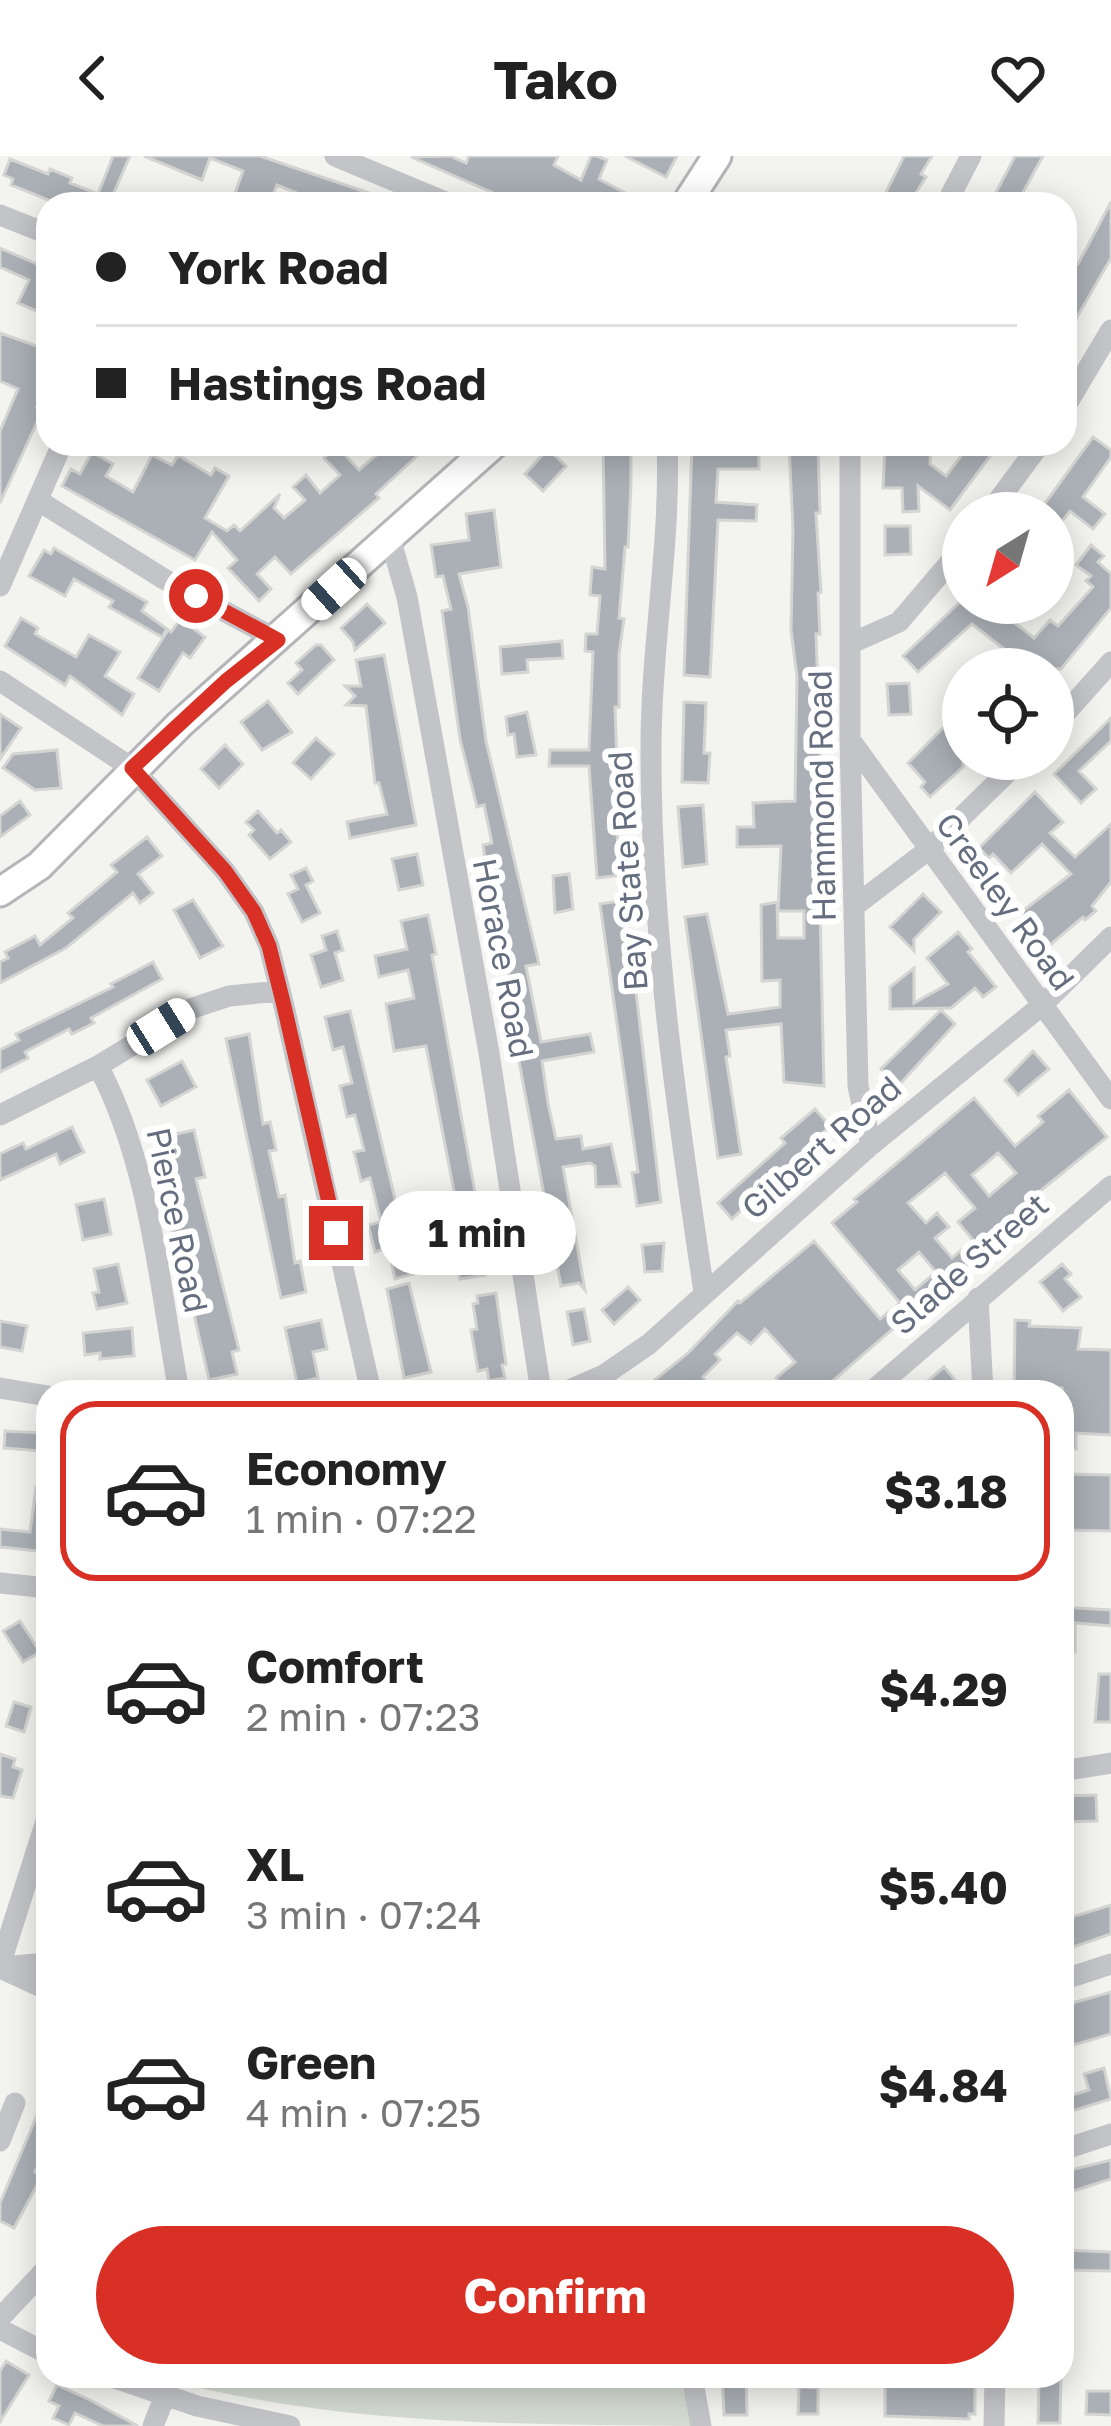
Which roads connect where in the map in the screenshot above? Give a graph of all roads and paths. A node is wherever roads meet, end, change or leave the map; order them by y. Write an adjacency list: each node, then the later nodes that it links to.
1 (335, 156): 4 (street)
2 (717, 156): 5 (main road)
3 (971, 156): 6 (street)
4 (421, 192)
5 (694, 192)
6 (952, 192)
7 (0, 215): 8 (street)
8 (36, 229)
9 (1111, 330): 10 (street)
10 (1077, 387)
11 (57, 456): 17 (street)
12 (481, 456): 18 (main road)
13 (666, 456): 40 (street, Bay State Road)
14 (850, 456): 22 (street, Hammond Road)
15 (1031, 456): 16 (street)
16 (1005, 492)
17 (39, 501): 20 (street); 21 (street)
18 (389, 538): 21 (main road); 44 (street, Horace Road)
19 (942, 572): 22 (street)
20 (0, 586)
21 (278, 640): 27 (main road)
22 (852, 643): 26 (street, Hammond Road)
23 (1111, 662): 25 (street)
24 (0, 680): 27 (street)
25 (1074, 703)
26 (850, 740): 29 (street, Creeley Road); 31 (street, Hammond Road)
27 (132, 768): 30 (main road); 33 (street)
28 (1000, 780): 29 (street)
29 (928, 850): 31 (street); 34 (street, Creeley Road)
30 (0, 892)
31 (856, 905): 38 (street, Hammond Road)
32 (1111, 938): 34 (street, Gilbert Road)
33 (280, 992): 35 (street); 43 (street)
34 (1042, 1006): 36 (street, Creeley Road); 38 (street, Gilbert Road)
35 (98, 1066): 37 (street); 42 (street, Pierce Road)
36 (1111, 1100)
37 (0, 1115)
38 (871, 1145): 40 (street, Gilbert Road)
39 (1111, 1186): 41 (street, Slade Street)
40 (704, 1292): 45 (street, Gilbert Road)
41 (978, 1298): 46 (street, Slade Street); 47 (street)
42 (177, 1380)
43 (368, 1380)
44 (539, 1380)
45 (594, 1380)
46 (885, 1380)
47 (982, 1380)
48 (0, 1388): 49 (street)
49 (36, 1394)
50 (0, 1583): 51 (street)
51 (36, 1587)
52 (1111, 1763): 53 (street)
53 (1074, 1769)
54 (36, 1853): 57 (street)
55 (36, 1964): 57 (street)
56 (1111, 1964): 58 (street)
57 (0, 1967): 59 (street)
58 (1074, 1976)
59 (36, 1984)
60 (15, 2103): 62 (street)
61 (1111, 2134): 63 (street)
62 (0, 2141)
63 (1074, 2146)
64 (36, 2280): 65 (street)
65 (0, 2318)
66 (0, 2329): 67 (street)
67 (36, 2348)
68 (143, 2388): 71 (street)
69 (694, 2388): 75 (street)
70 (995, 2388): 76 (street)
71 (165, 2396): 72 (street); 73 (street)
72 (257, 2423): 74 (street)
73 (153, 2426)
74 (290, 2426)
75 (701, 2426)
76 (994, 2426)

